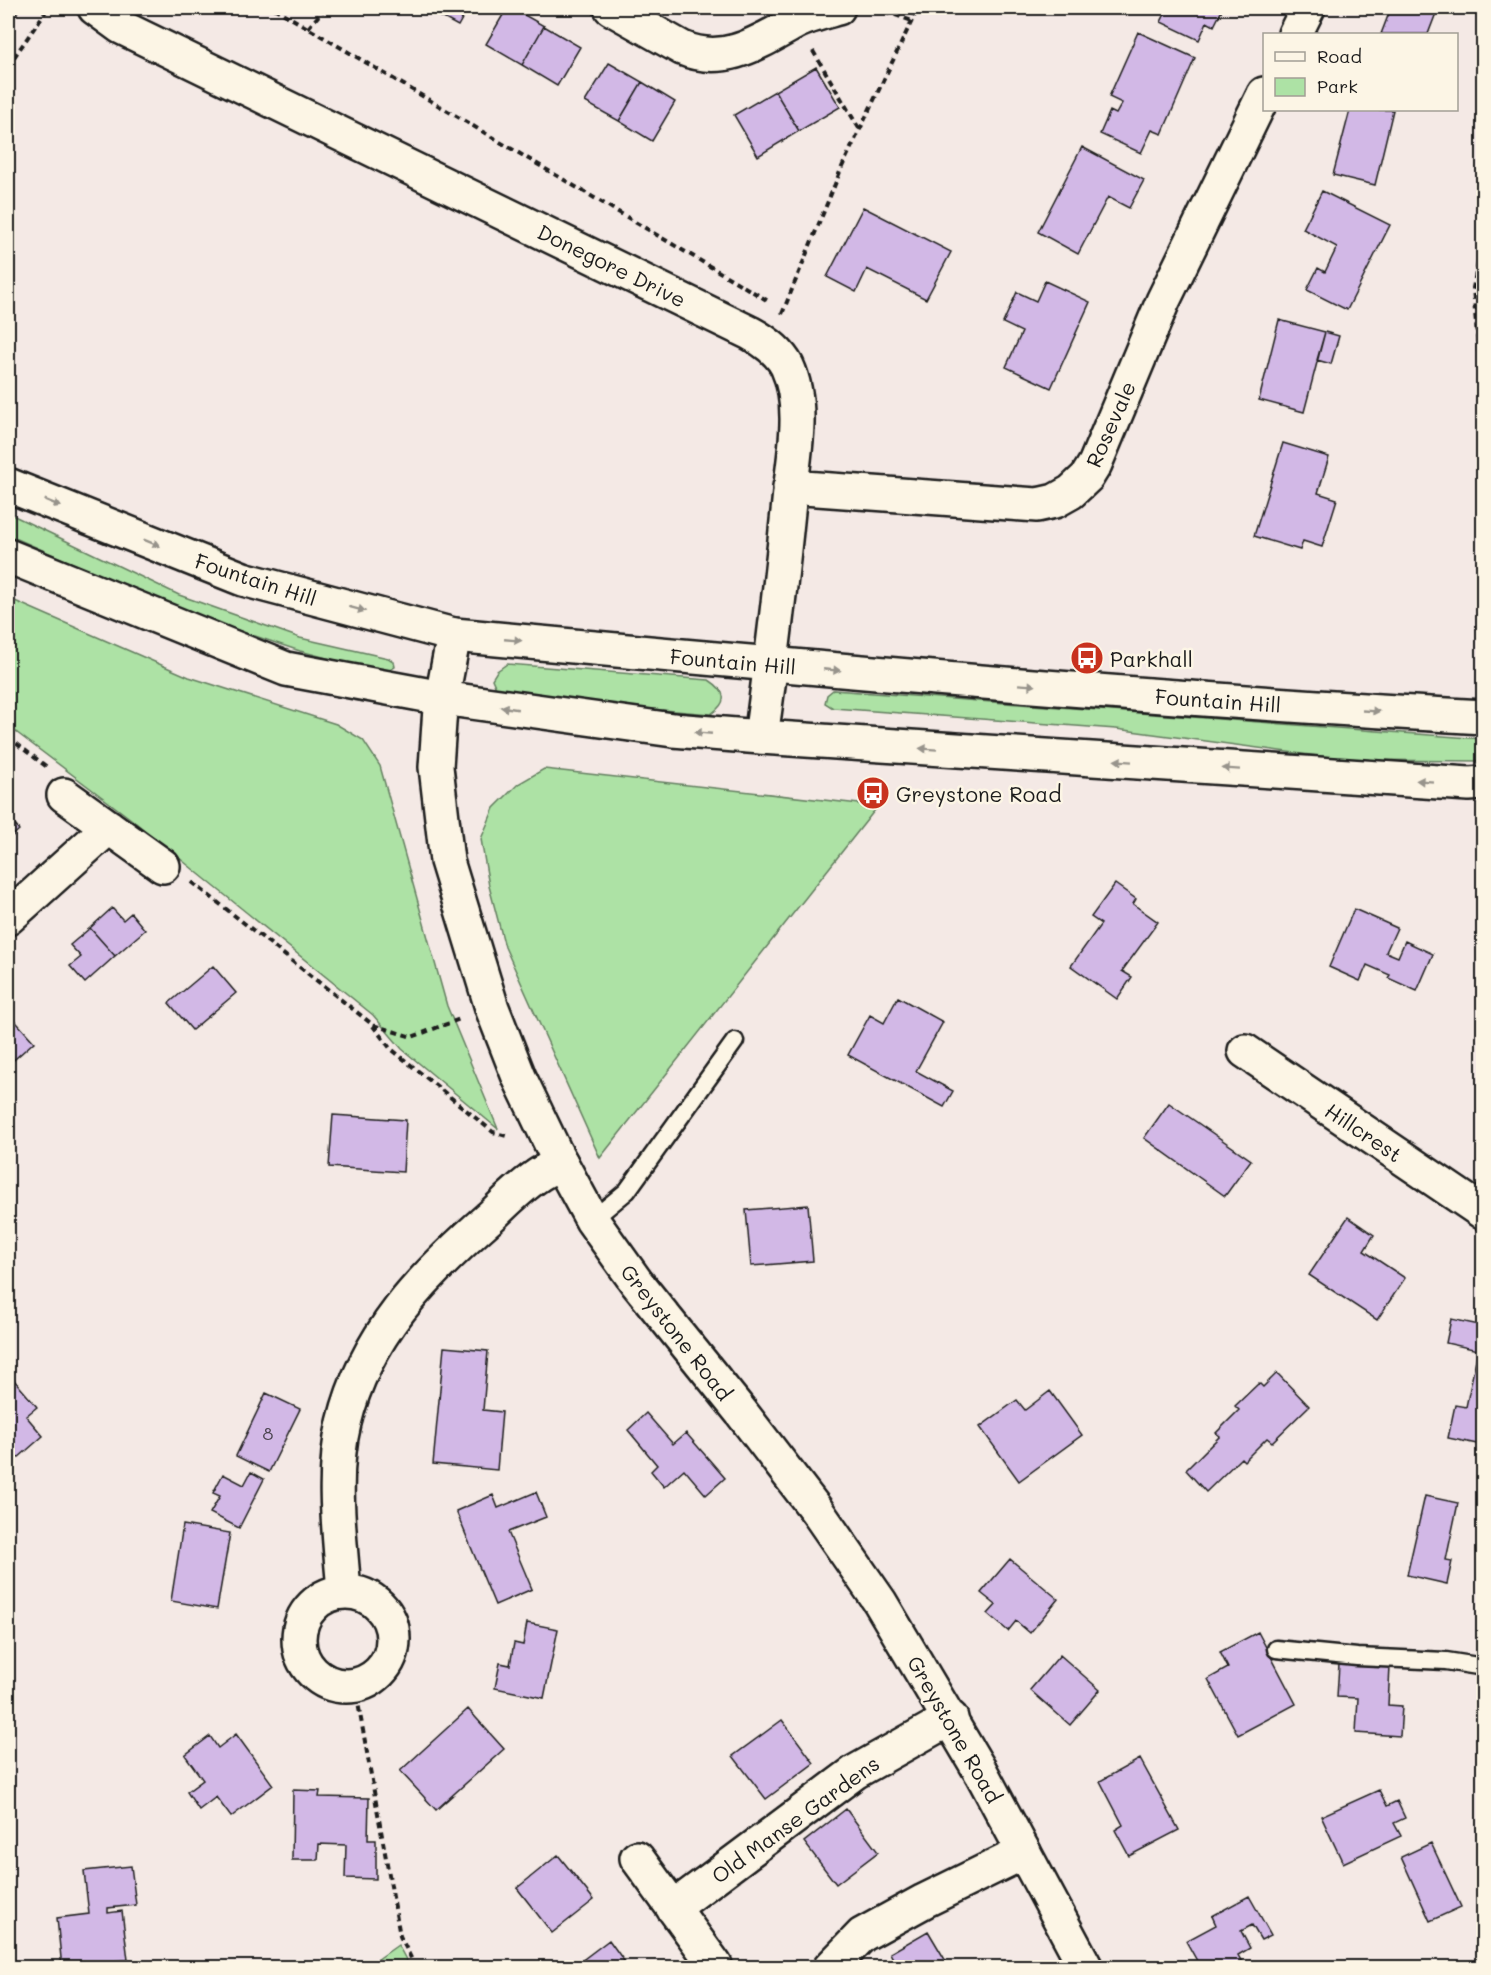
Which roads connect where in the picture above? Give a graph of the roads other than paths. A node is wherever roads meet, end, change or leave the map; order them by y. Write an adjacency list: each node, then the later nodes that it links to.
1 (95, 8): 8 (street, Donegore Drive)
2 (611, 8): 3 (street)
3 (838, 8)
4 (1308, 8): 5 (street)
5 (1295, 33)
6 (1263, 96): 8 (street, Rosevale)
7 (8, 485): 10 (street, Fountain Hill, one-way to 10)
8 (790, 487): 11 (street, Donegore Drive)
9 (8, 556): 12 (street)
10 (454, 635): 11 (street, Fountain Hill, one-way to 11); 12 (street, Greystone Road)
11 (771, 665): 13 (street, Fountain Hill, one-way to 13); 14 (street, Donegore Drive)
12 (442, 698): 14 (street, one-way to 12); 22 (street, Greystone Road)
13 (1484, 717)
14 (761, 737): 15 (street, one-way to 14)
15 (1484, 783)
16 (64, 795): 17 (street)
17 (109, 827): 18 (street); 19 (street)
18 (163, 866)
19 (8, 918)
20 (735, 1041): 24 (lane)
21 (1245, 1051): 23 (street, Hillcrest)
22 (557, 1156): 24 (street, Greystone Road); 25 (street)
23 (1484, 1212)
24 (592, 1220): 28 (street, Greystone Road)
25 (344, 1591): 25 (street)
26 (1276, 1649): 27 (lane)
27 (1484, 1667)
28 (951, 1718): 29 (street, Greystone Road); 31 (street, Old Manse Gardens)
29 (1024, 1852): 33 (street); 34 (street, Greystone Road)
30 (637, 1858): 31 (street)
31 (673, 1908): 32 (street)
32 (715, 1965)
33 (830, 1968)
34 (1086, 1968)

